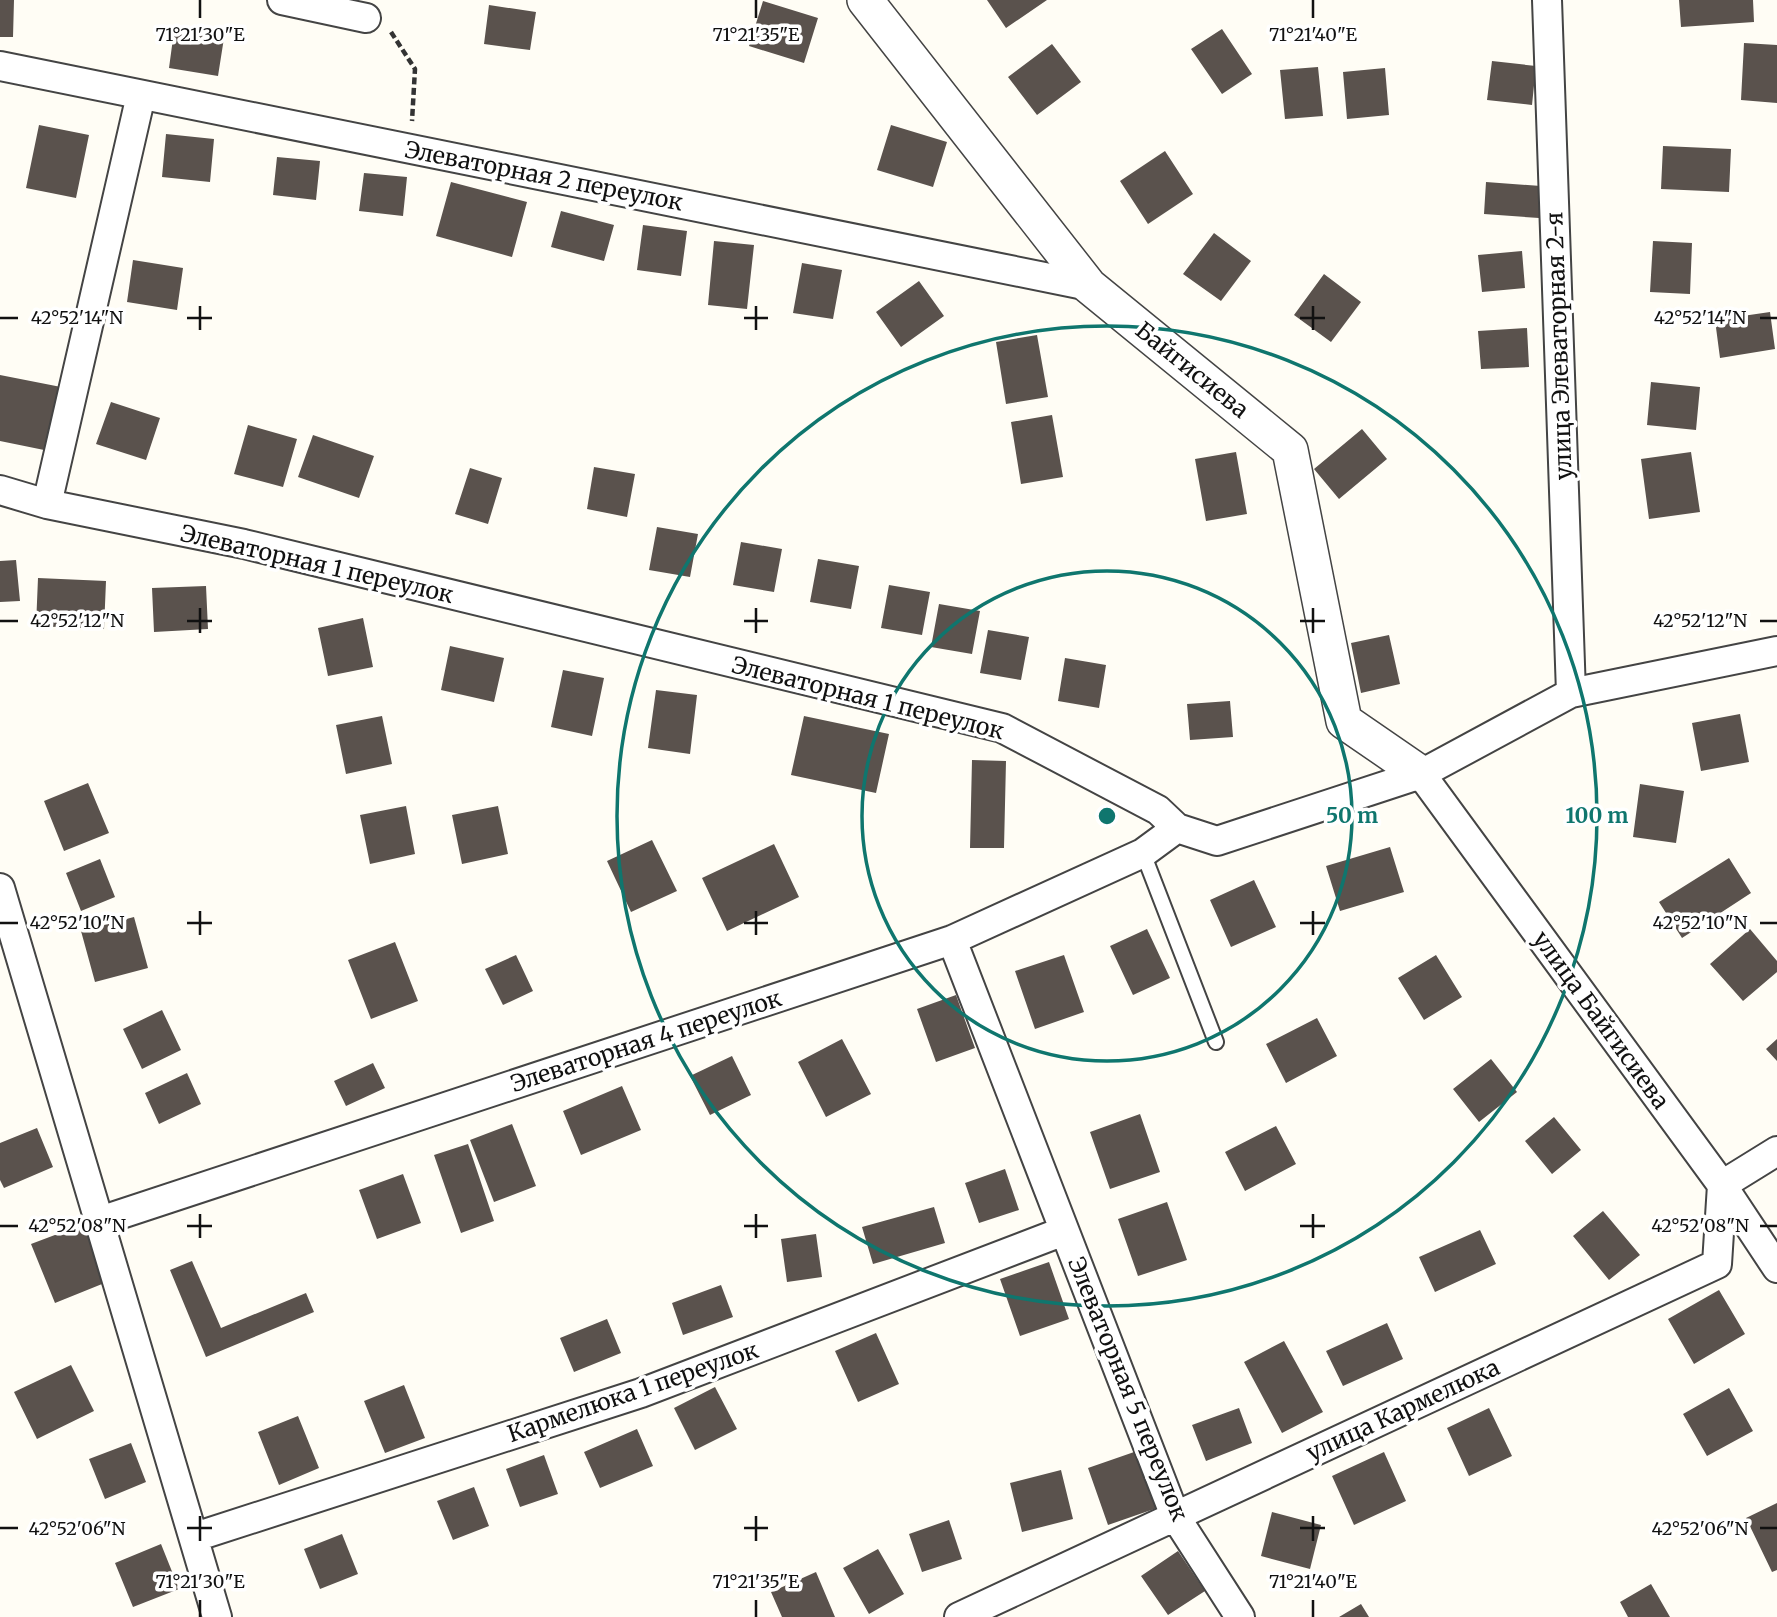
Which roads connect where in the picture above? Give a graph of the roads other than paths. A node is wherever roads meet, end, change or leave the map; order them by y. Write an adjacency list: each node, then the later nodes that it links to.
1 (282, 0): 4 (street)
2 (865, 0): 7 (street, Байгисиева)
3 (1548, 0): 11 (street, улица Элеваторная 2-я)
4 (366, 18)
5 (0, 66): 6 (street, Элеваторная 2 переулок)
6 (141, 95): 7 (street, Элеваторная 2 переулок); 9 (street)
7 (1089, 286): 12 (street, Байгисиева)
8 (0, 490): 9 (street, Элеваторная 1 переулок)
9 (47, 504): 13 (street, Элеваторная 1 переулок)
10 (1777, 651): 11 (street, Элеваторная 1 переулок)
11 (1570, 692): 12 (street, Элеваторная 1 переулок)
12 (1421, 774): 13 (street, Элеваторная 1 переулок); 19 (street, улица Байгисиева)
13 (1177, 828): 14 (street, Элеваторная 4 переулок)
14 (1143, 853): 16 (street, Элеваторная 4 переулок); 17 (lane)
15 (0, 888): 20 (street)
16 (952, 940): 20 (street, Элеваторная 4 переулок); 21 (street, Элеваторная 5 переулок)
17 (1216, 1042)
18 (1777, 1151): 19 (street)
19 (1722, 1185): 22 (street, улица Байгисиева); 23 (street, улица Кармелюка)
20 (100, 1221): 24 (street)
21 (1064, 1231): 23 (street, Элеваторная 5 переулок); 24 (street, Кармелюка 1 переулок)
22 (1777, 1268)
23 (1175, 1516): 26 (street, улица Кармелюка); 27 (street, Элеваторная 5 переулок)
24 (195, 1537): 25 (street)
25 (217, 1617)
26 (959, 1617)
27 (1240, 1617)

